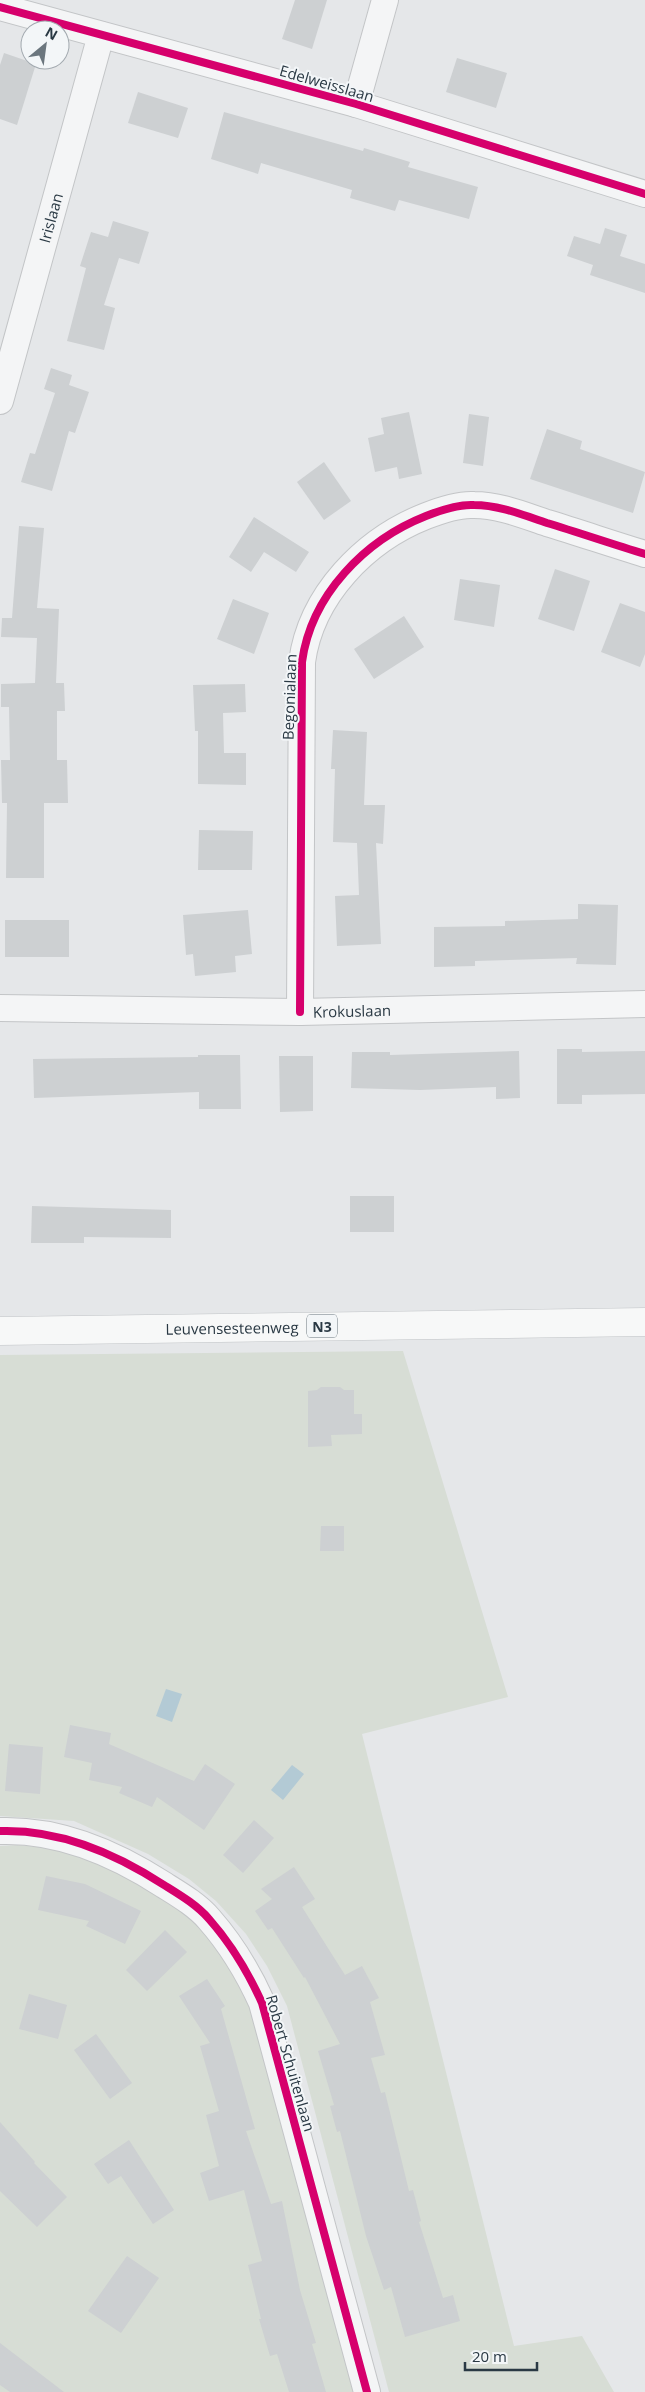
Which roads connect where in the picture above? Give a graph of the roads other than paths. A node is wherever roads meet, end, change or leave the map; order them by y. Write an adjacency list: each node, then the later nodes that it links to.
1 (385, 0): 4 (street)
2 (0, 7): 3 (street, Edelweisslaan)
3 (101, 35): 4 (street, Edelweisslaan); 6 (street, Irislaan)
4 (356, 104): 5 (street, Edelweisslaan)
5 (645, 194)
6 (0, 401)
7 (645, 554): 10 (street, Begonialaan)
8 (645, 1004): 10 (street, Krokuslaan)
9 (0, 1008): 10 (street, Krokuslaan)
10 (300, 1012)
11 (645, 1322): 12 (main road, Leuvensesteenweg / N3)
12 (0, 1331)
13 (0, 1831): 14 (street, Robert Schuitenlaan)
14 (367, 2392)

